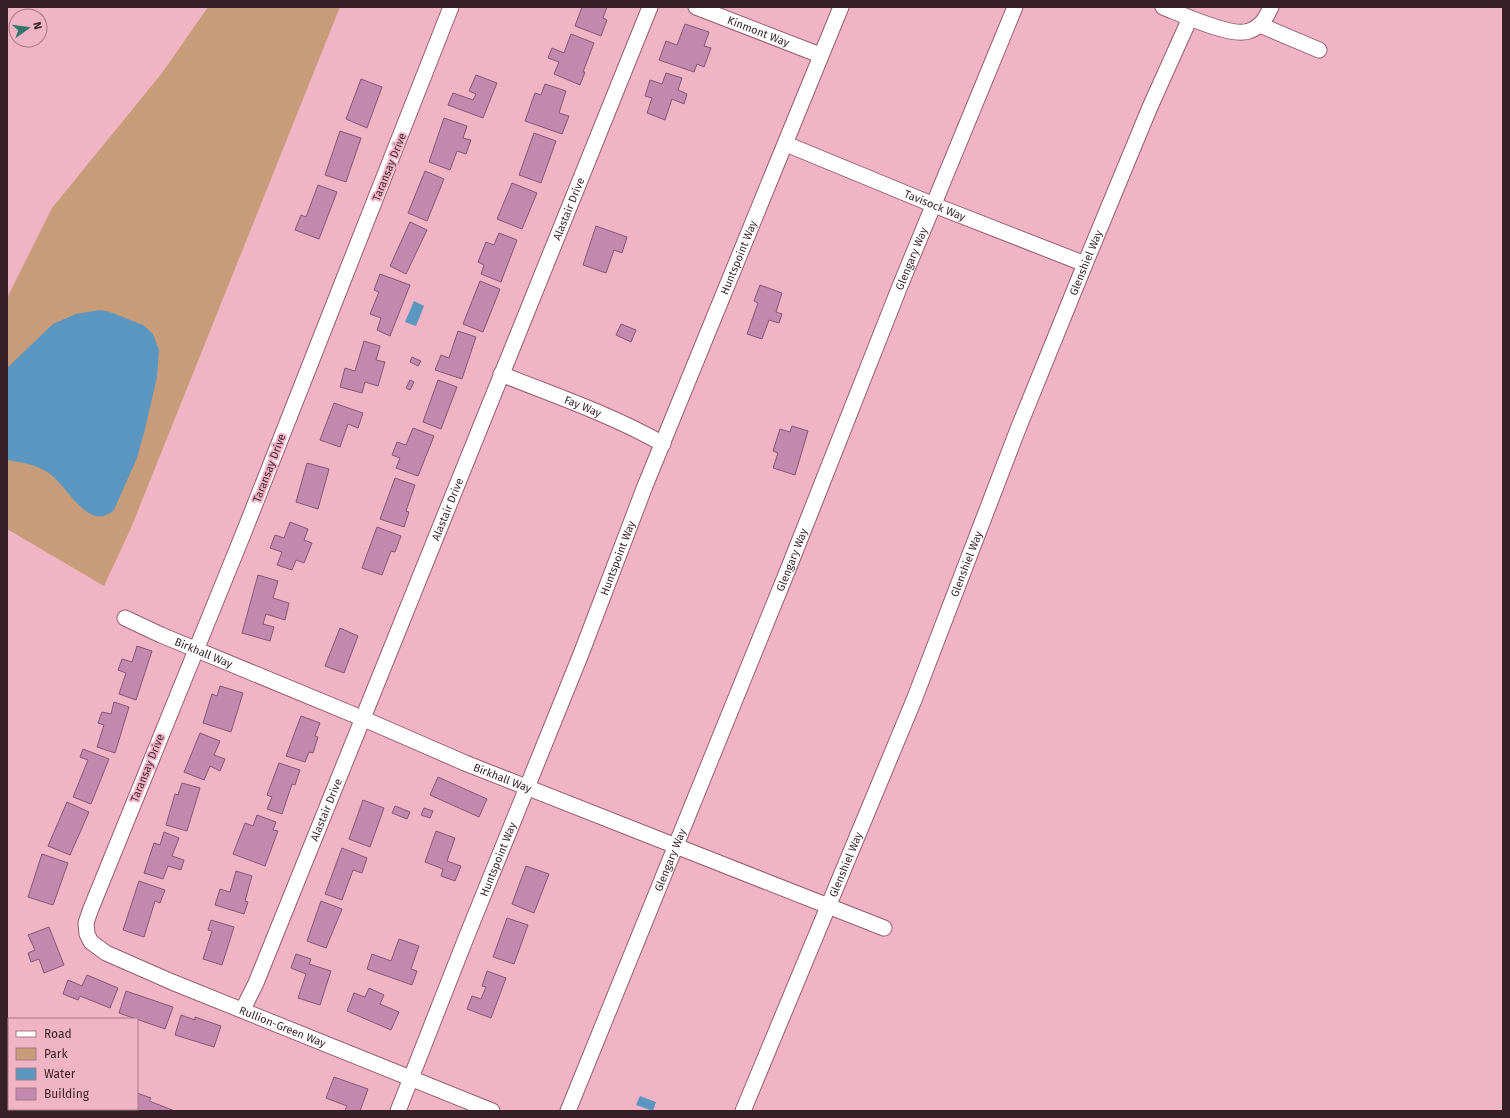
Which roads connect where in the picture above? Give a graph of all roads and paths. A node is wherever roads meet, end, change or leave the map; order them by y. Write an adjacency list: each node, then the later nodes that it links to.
1 (451, 7): 18 (street, Taransay Drive)
2 (650, 7): 15 (street, Alastair Drive)
3 (696, 7): 11 (street, Kinmont Way)
4 (841, 7): 11 (street, Huntspoint Way)
5 (1015, 7): 13 (street, Glengary Way)
6 (1163, 7): 8 (street)
7 (1271, 7): 9 (street)
8 (1190, 18): 9 (street); 14 (street, Glenshiel Way)
9 (1260, 25): 10 (street)
10 (1319, 50)
11 (820, 55): 12 (street, Huntspoint Way)
12 (786, 144): 13 (street, Tavisock Way); 16 (street, Huntspoint Way)
13 (934, 205): 14 (street, Tavisock Way); 21 (street, Glengary Way)
14 (1086, 264): 22 (street, Glenshiel Way)
15 (502, 374): 16 (street, Fay Way); 19 (street, Alastair Drive)
16 (663, 444): 20 (street, Huntspoint Way)
17 (125, 618): 18 (street, Birkhall Way)
18 (196, 649): 19 (street, Birkhall Way); 23 (street, Taransay Drive)
19 (364, 719): 20 (street, Birkhall Way); 25 (street, Alastair Drive)
20 (527, 788): 21 (street, Birkhall Way); 26 (street, Huntspoint Way)
21 (675, 847): 22 (street, Birkhall Way); 29 (street, Glengary Way)
22 (827, 907): 24 (street, Birkhall Way); 30 (street, Glenshiel Way)
23 (86, 928): 25 (street, Rullion-Green Way)
24 (884, 928)
25 (242, 1010): 26 (street, Rullion-Green Way)
26 (410, 1078): 27 (street, Huntspoint Way); 28 (street, Rullion-Green Way)
27 (398, 1111)
28 (492, 1111)
29 (568, 1111)
30 (743, 1111)

